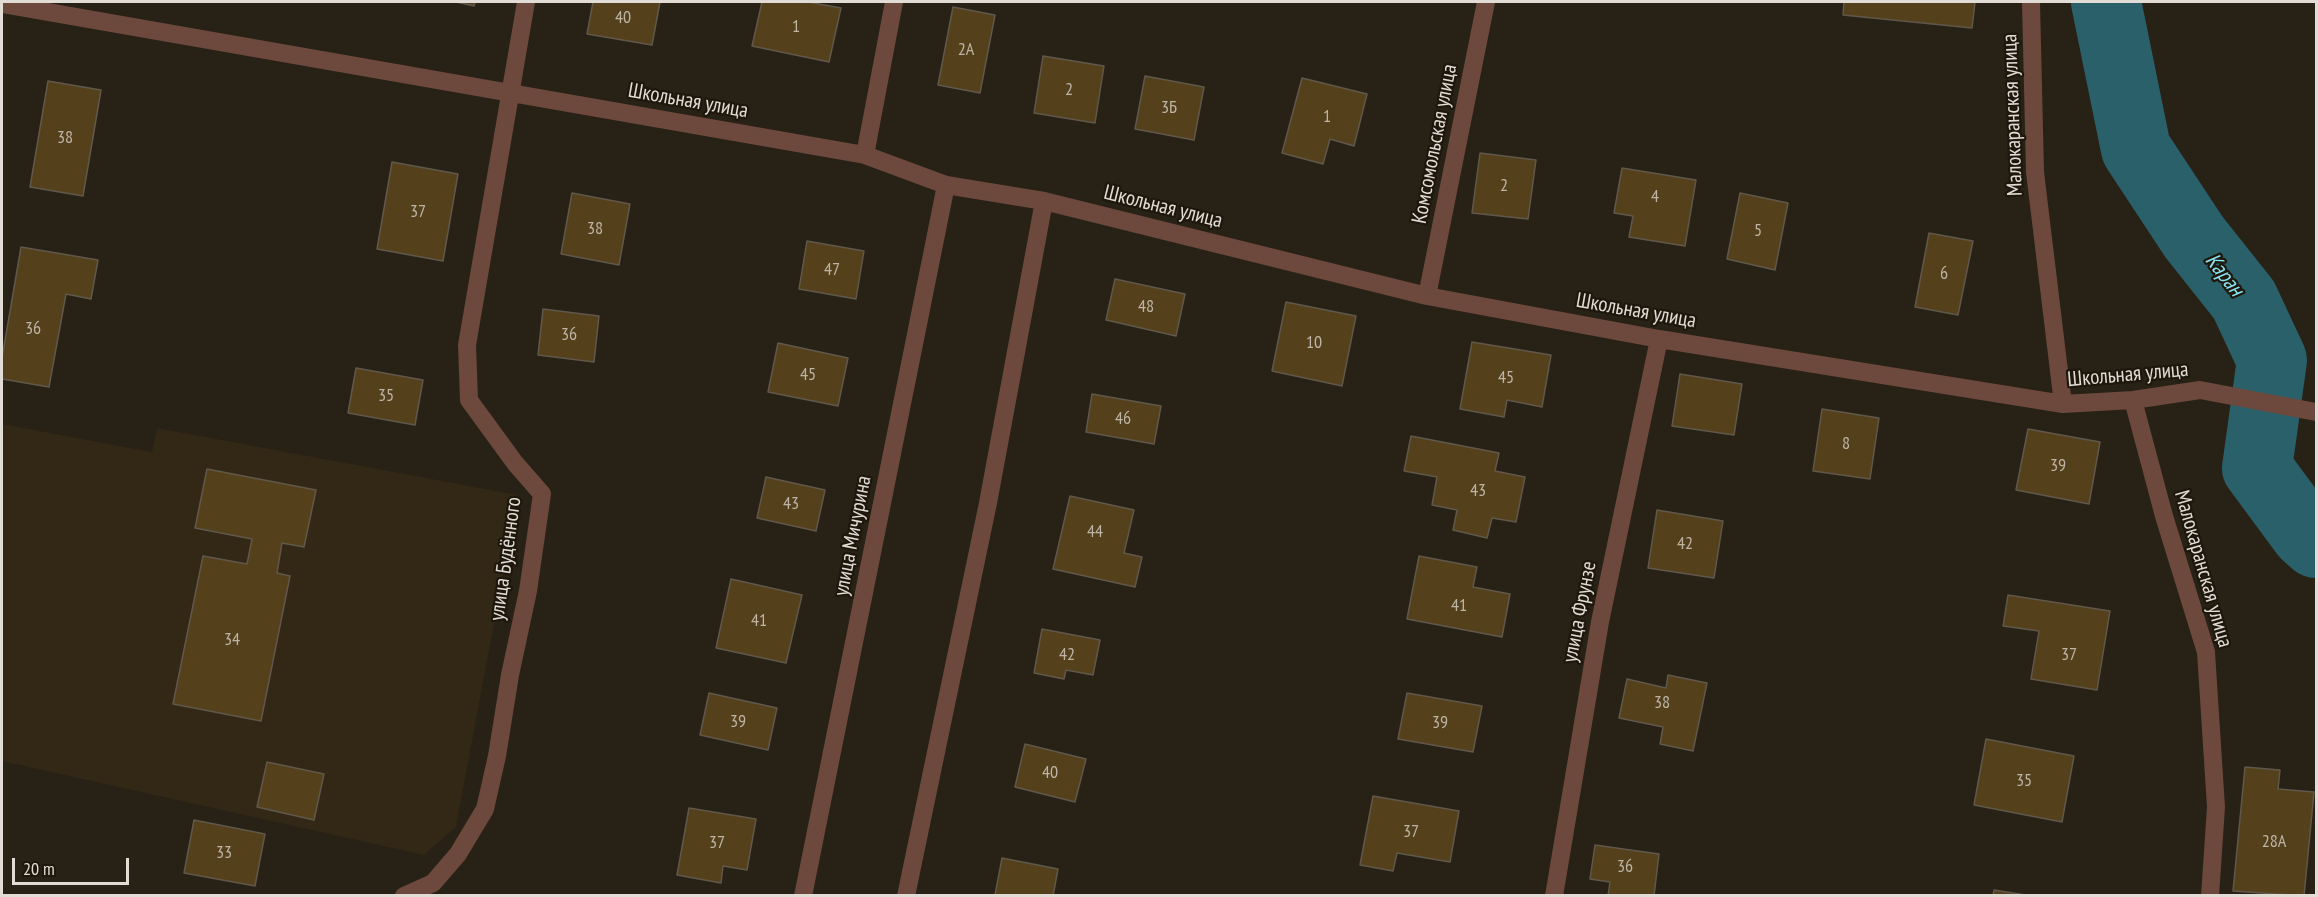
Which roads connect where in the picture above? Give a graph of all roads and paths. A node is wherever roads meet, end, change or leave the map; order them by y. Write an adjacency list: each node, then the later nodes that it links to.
1 (526, 2): 6 (street, улица Будённого)
2 (894, 2): 7 (street)
3 (1486, 2): 10 (street, Комсомольская улица)
4 (2031, 2): 13 (street, Малокаранская улица)
5 (2, 4): 6 (street, Школьная улица)
6 (510, 92): 7 (street, Школьная улица); 15 (street, улица Будённого)
7 (865, 155): 8 (street, Школьная улица)
8 (946, 185): 9 (street, Школьная улица); 16 (street, улица Мичурина)
9 (1044, 201): 10 (street, Школьная улица); 17 (street)
10 (1427, 296): 11 (street, Школьная улица)
11 (1659, 339): 13 (street, Школьная улица); 18 (street, улица Фрунзе)
12 (2133, 400): 13 (street, Школьная улица); 14 (street, Школьная улица); 19 (street, Малокаранская улица)
13 (2063, 404)
14 (2316, 411)
15 (404, 896)
16 (803, 896)
17 (906, 896)
18 (1554, 896)
19 (2210, 896)

